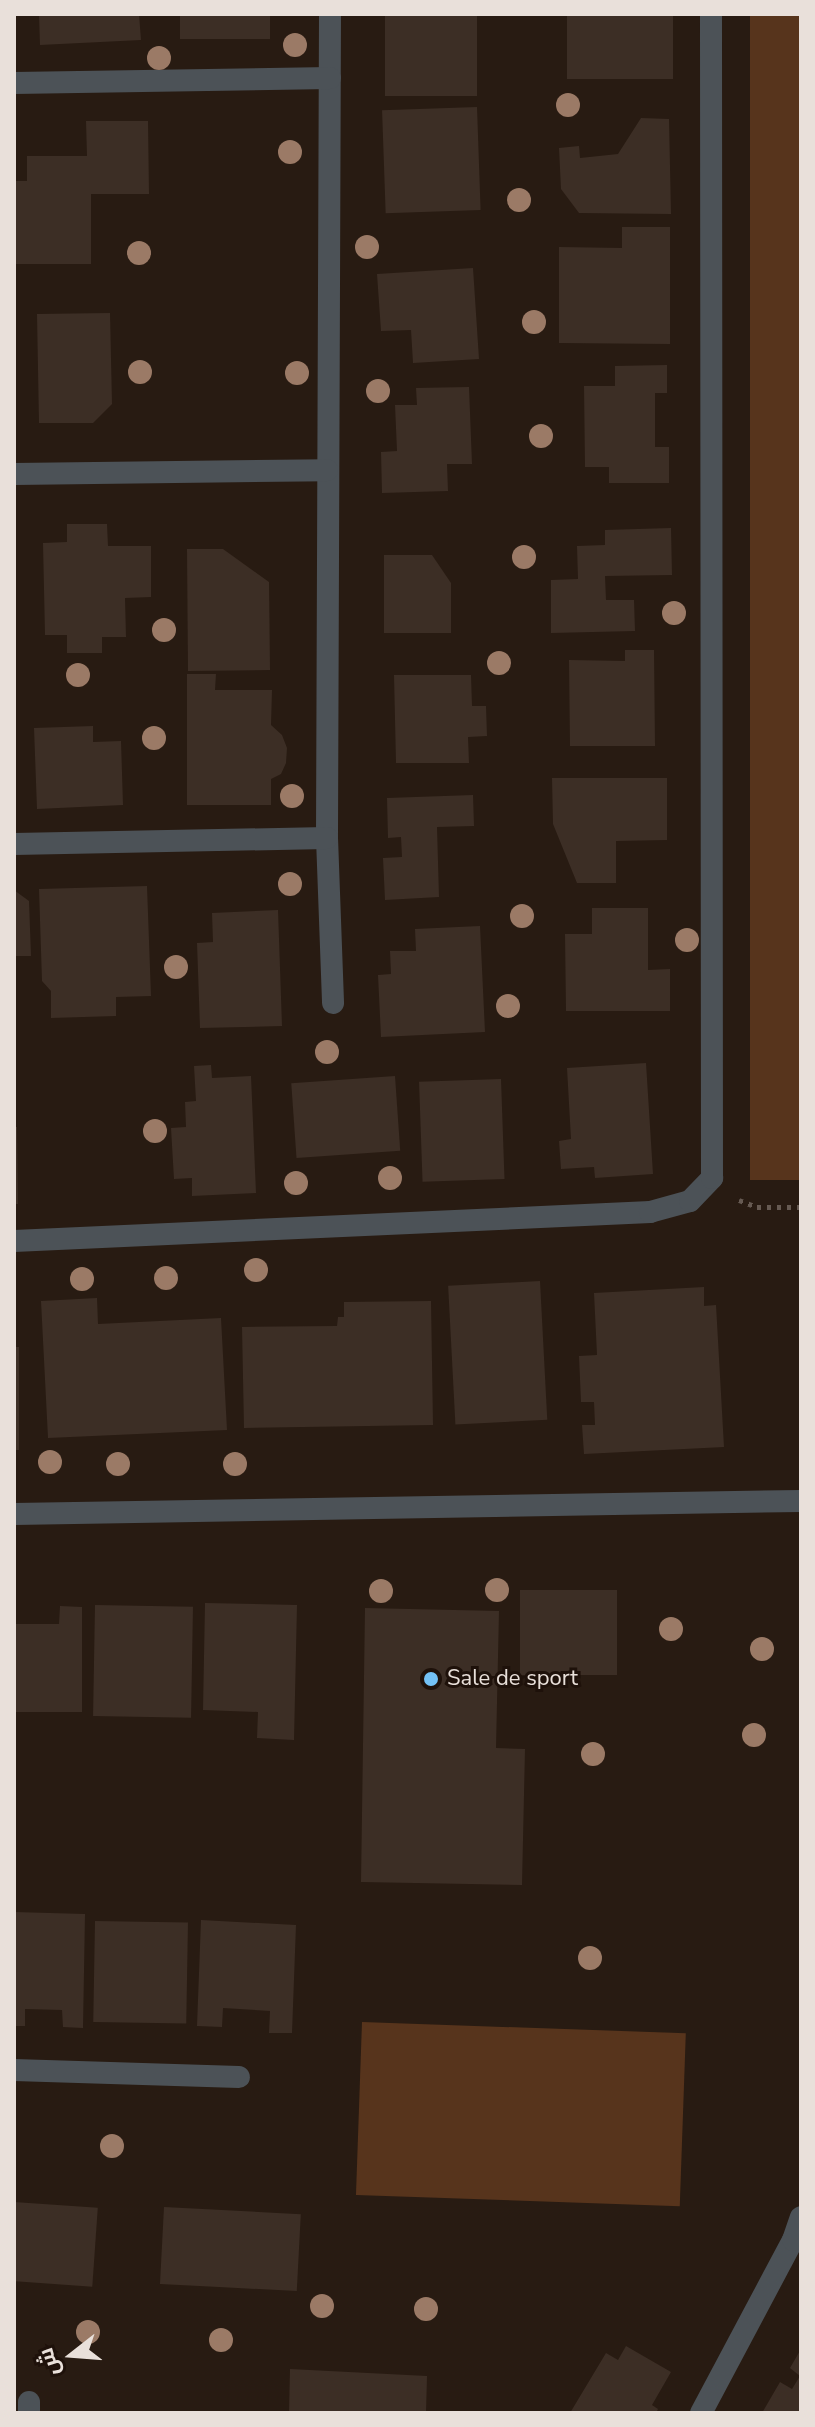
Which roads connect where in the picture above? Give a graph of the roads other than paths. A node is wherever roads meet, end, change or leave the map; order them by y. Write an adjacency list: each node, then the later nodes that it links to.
1 (330, 14): 3 (street)
2 (711, 14): 10 (street)
3 (330, 78): 4 (street); 5 (street)
4 (14, 83)
5 (327, 470): 6 (street); 7 (street)
6 (14, 474)
7 (327, 838): 8 (street); 9 (street)
8 (14, 844)
9 (333, 1003)
10 (14, 1241)
11 (801, 1501): 12 (street)
12 (14, 1514)
13 (14, 2070): 14 (street)
14 (239, 2077)
15 (801, 2217): 16 (street)
16 (701, 2413)

